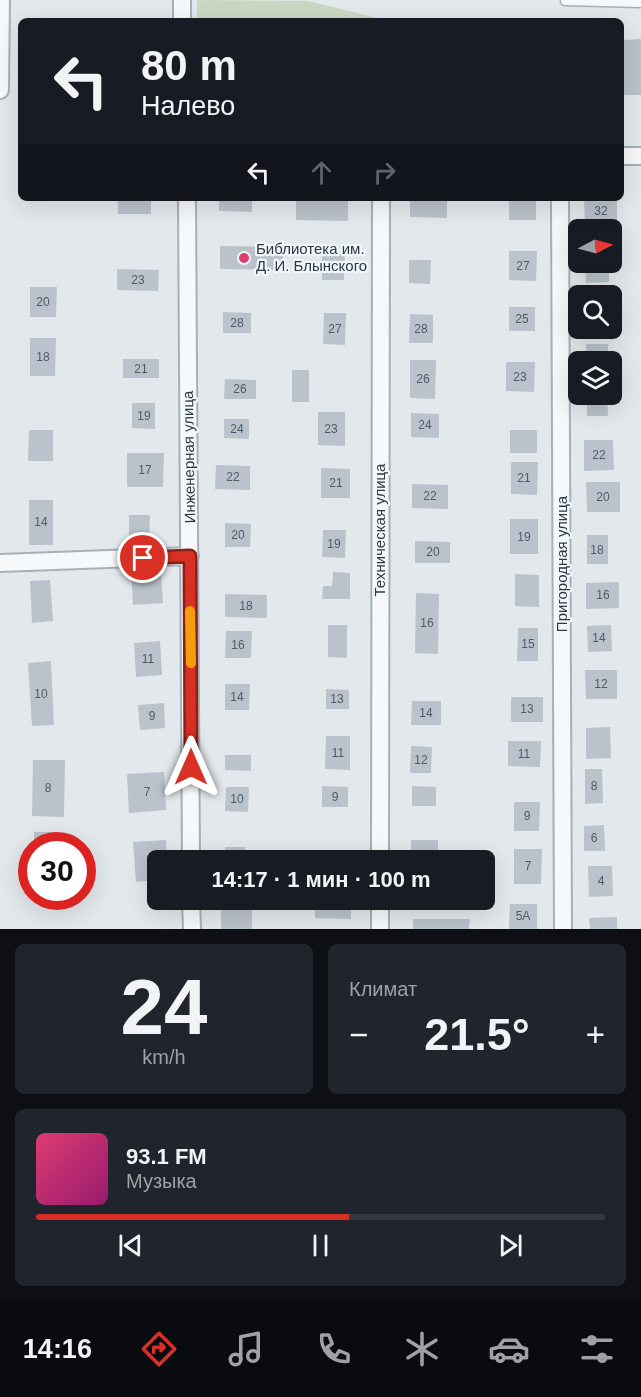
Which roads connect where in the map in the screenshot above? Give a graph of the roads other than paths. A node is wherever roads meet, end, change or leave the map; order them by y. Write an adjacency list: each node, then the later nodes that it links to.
1 (2, 0): 6 (street)
2 (182, 0): 5 (street)
3 (565, 1): 4 (lane)
4 (641, 3)
5 (182, 18)
6 (0, 90)
7 (624, 156): 8 (street)
8 (641, 156)
9 (187, 201): 12 (street, Инженерная улица)
10 (381, 201): 15 (street, Техническая улица)
11 (560, 201): 20 (street, Пригородная улица)
12 (190, 556): 13 (street); 14 (street, Инженерная улица)
13 (0, 563)
14 (191, 850)
15 (380, 850)
16 (192, 910): 18 (street)
17 (380, 910): 19 (street)
18 (192, 929)
19 (380, 929)
20 (564, 929)

